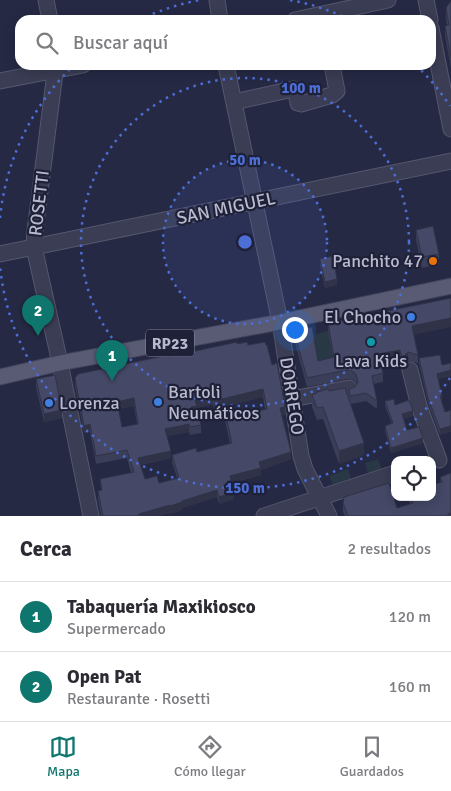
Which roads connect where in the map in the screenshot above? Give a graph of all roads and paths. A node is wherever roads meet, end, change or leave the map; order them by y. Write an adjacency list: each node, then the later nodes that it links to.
1 (46, 0): 5 (street)
2 (217, 0): 6 (street)
3 (388, 0): 7 (street)
4 (426, 0): 8 (street)
5 (49, 15)
6 (219, 15)
7 (329, 15)
8 (429, 15)
9 (436, 53): 16 (street)
10 (48, 70): 14 (street)
11 (56, 70): 19 (street, ROSETTI)
12 (227, 70): 15 (street, DORREGO)
13 (333, 70): 15 (street)
14 (0, 82)
15 (234, 102): 18 (street, DORREGO)
16 (451, 129)
17 (451, 161): 18 (street, SAN MIGUEL)
18 (255, 202): 19 (street, SAN MIGUEL); 22 (street, DORREGO)
19 (34, 247): 20 (street, SAN MIGUEL); 23 (street, ROSETTI)
20 (0, 254)
21 (451, 286): 22 (main road, RP23)
22 (280, 322): 23 (main road, RP23); 27 (street, DORREGO)
23 (60, 363): 25 (main road, RP23); 31 (street, ROSETTI)
24 (410, 370): 28 (street)
25 (0, 377)
26 (349, 388): 27 (street)
27 (292, 399): 30 (street, DORREGO)
28 (441, 459)
29 (391, 475): 30 (street)
30 (319, 497): 32 (street); 33 (street, DORREGO)
31 (91, 516)
32 (264, 516)
33 (328, 516)

